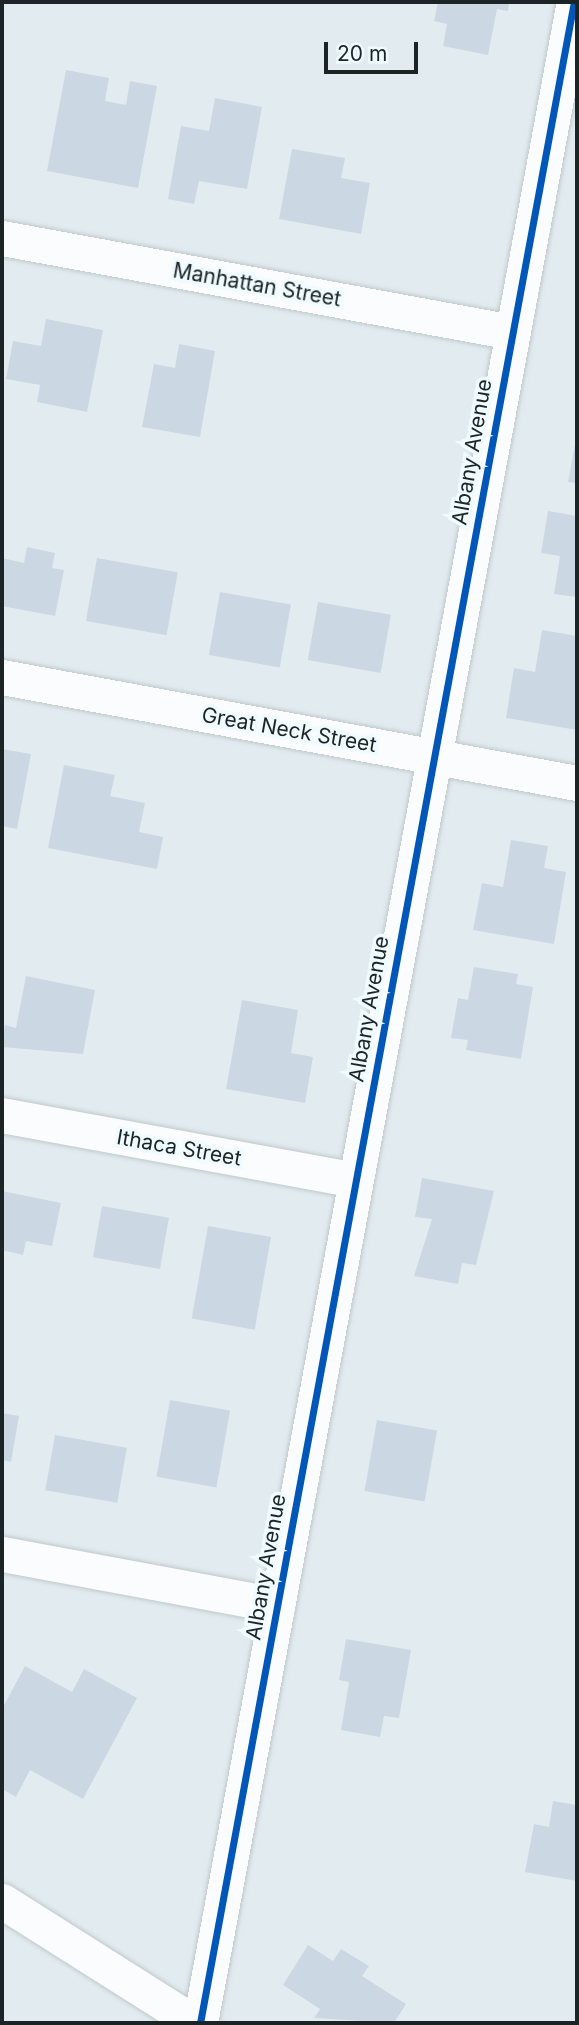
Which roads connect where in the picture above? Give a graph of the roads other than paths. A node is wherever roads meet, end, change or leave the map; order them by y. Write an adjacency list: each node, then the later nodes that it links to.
1 (574, 2): 3 (street, Albany Avenue)
2 (2, 238): 3 (street, Manhattan Street)
3 (512, 332): 5 (street, Albany Avenue)
4 (2, 677): 5 (street, Great Neck Street)
5 (434, 757): 6 (street, Great Neck Street); 8 (street, Albany Avenue)
6 (577, 783)
7 (2, 1115): 8 (street, Ithaca Street)
8 (355, 1180): 10 (street, Albany Avenue)
9 (2, 1554): 10 (street)
10 (277, 1605): 12 (street, Albany Avenue)
11 (2, 1901): 12 (street)
12 (197, 2023)

